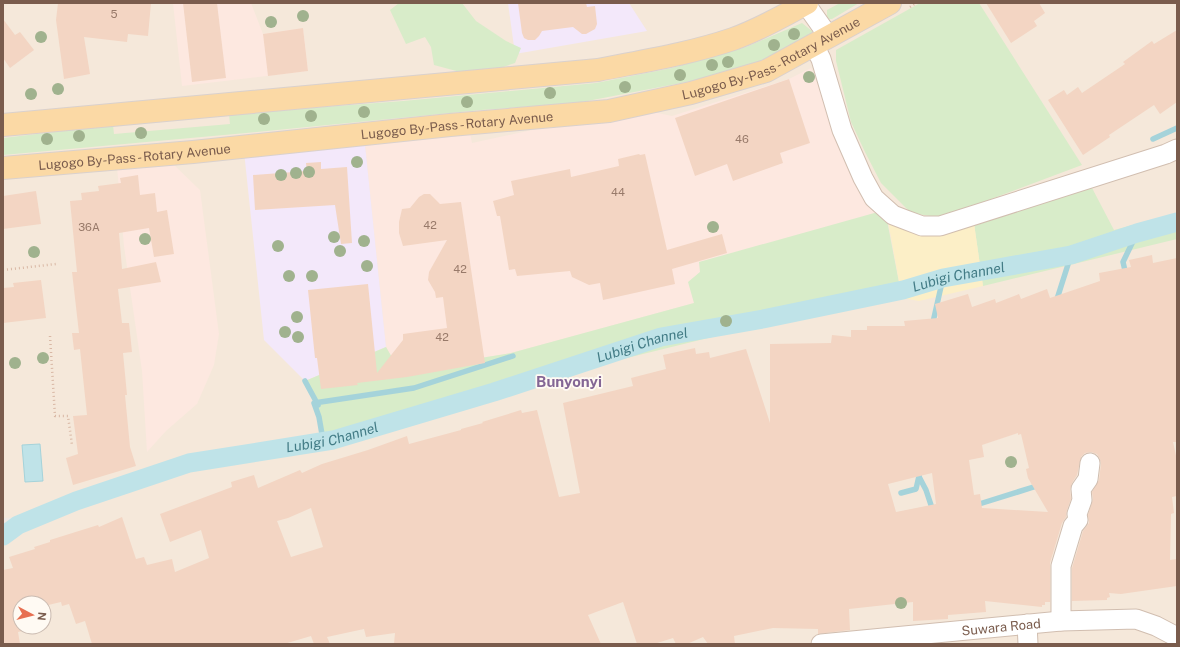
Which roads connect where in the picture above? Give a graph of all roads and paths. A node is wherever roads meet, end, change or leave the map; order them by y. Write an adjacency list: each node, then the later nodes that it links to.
1 (806, 3): 3 (street); 4 (main road)
2 (890, 3): 3 (main road, Lugogo By-Pass - Rotary Avenue)
3 (821, 41): 5 (street); 6 (main road, Lugogo By-Pass - Rotary Avenue)
4 (3, 125)
5 (1177, 149)
6 (3, 168)
7 (56, 264): 8 (path)
8 (3, 270)
9 (50, 336): 10 (path)
10 (72, 445)
11 (1090, 463): 12 (street)
12 (1061, 621): 13 (street, Suwara Road); 14 (street, Suwara Road)
13 (1027, 624): 15 (street, Suwara Road); 16 (street)
14 (1177, 637)
15 (821, 644)
16 (1028, 644)

